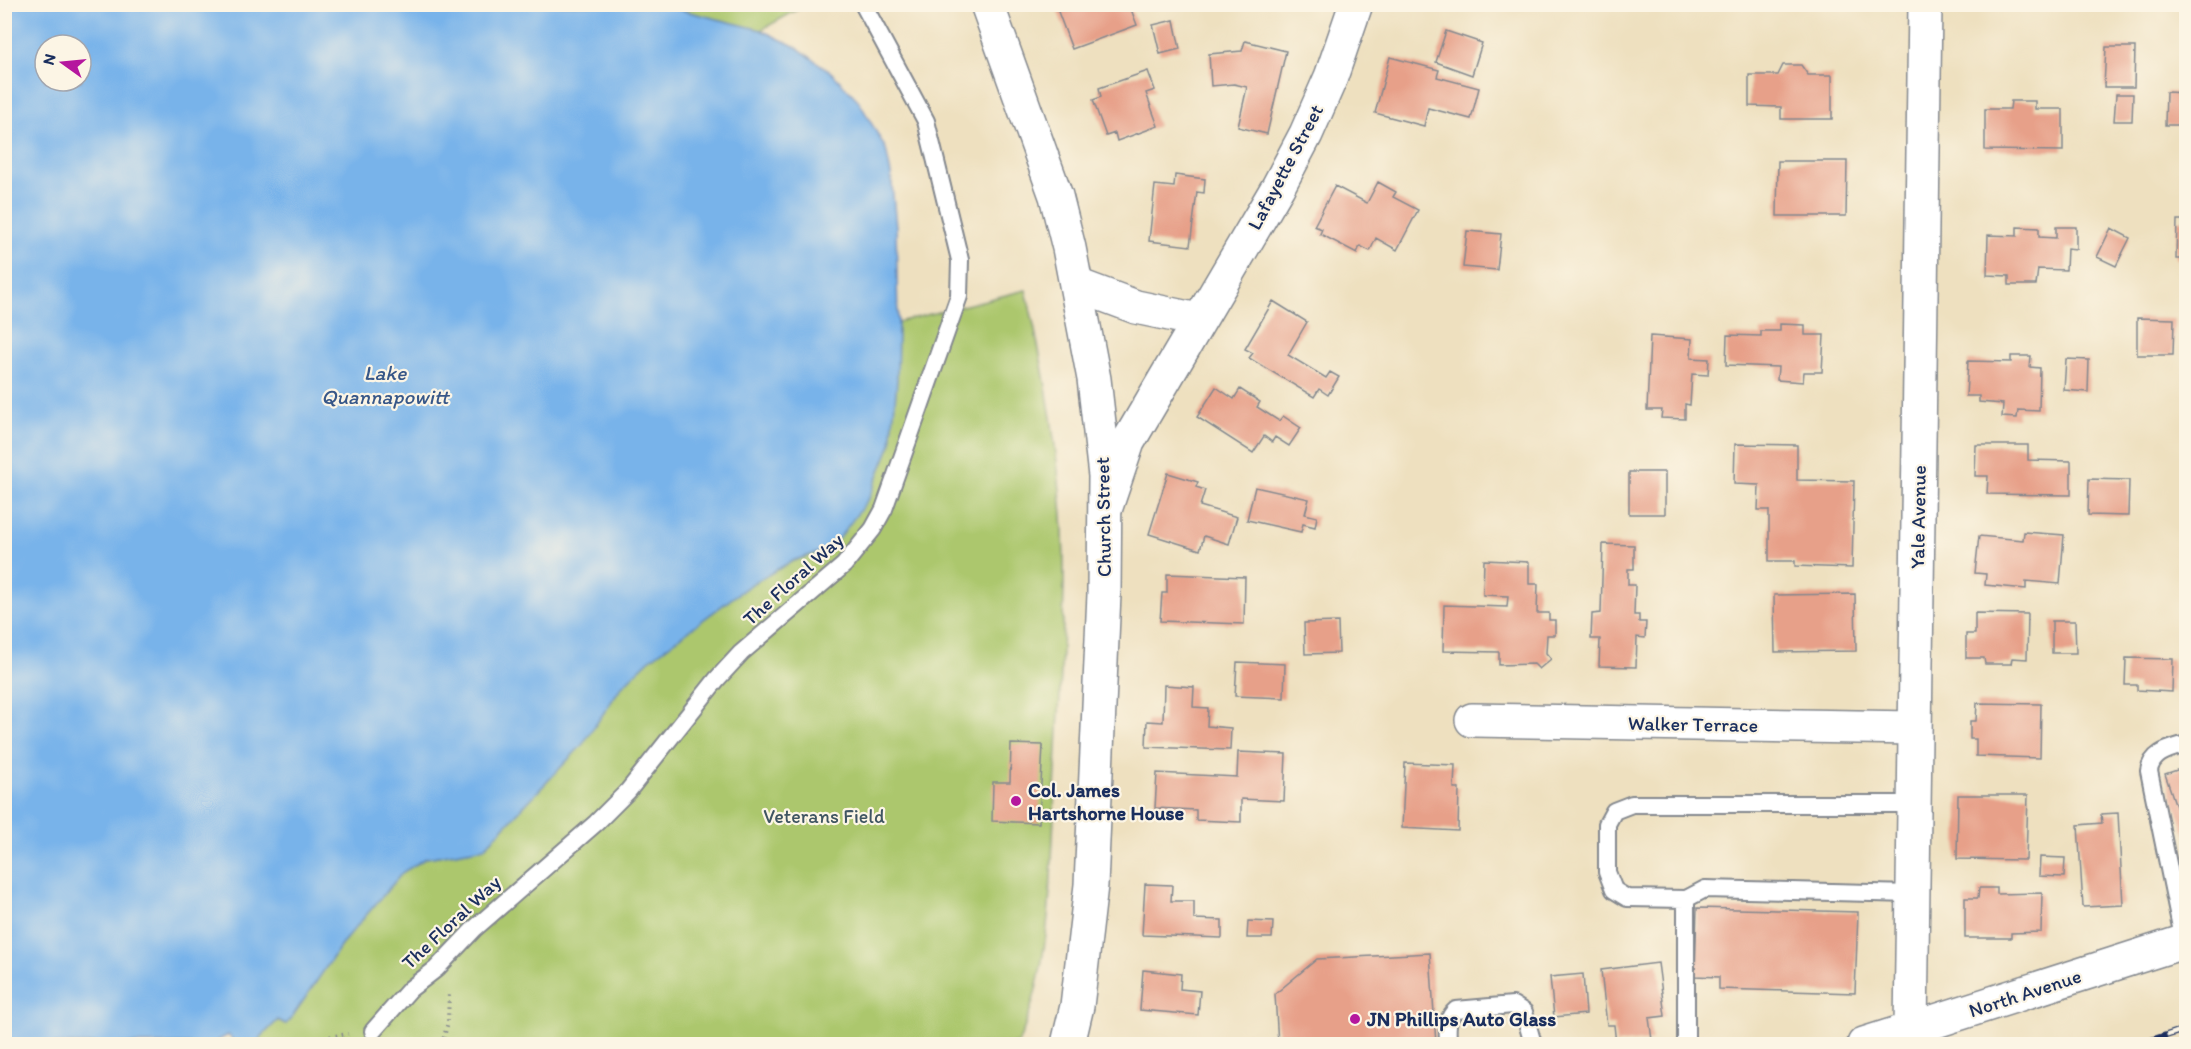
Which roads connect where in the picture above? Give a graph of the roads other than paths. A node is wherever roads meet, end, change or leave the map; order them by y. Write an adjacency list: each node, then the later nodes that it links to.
1 (863, 4): 16 (lane, The Floral Way)
2 (987, 4): 5 (street, Church Street)
3 (1356, 4): 6 (street, Lafayette Street)
4 (1926, 4): 9 (street, Yale Avenue)
5 (1077, 285): 6 (street); 7 (street, Church Street)
6 (1198, 320): 7 (street, Lafayette Street)
7 (1105, 509): 17 (street, Church Street)
8 (1472, 720): 9 (street, Walker Terrace)
9 (1914, 728): 11 (street, Yale Avenue)
10 (2187, 744): 14 (lane)
11 (1913, 804): 12 (street, Yale Avenue); 13 (lane)
12 (1912, 894): 13 (lane); 15 (street, Yale Avenue)
13 (1686, 899): 20 (lane)
14 (2185, 941): 15 (street, North Avenue)
15 (1911, 1030): 21 (street, North Avenue)
16 (373, 1031)
17 (1068, 1044)
18 (1448, 1044): 19 (lane)
19 (1533, 1044)
20 (1686, 1044)
21 (1864, 1044)

